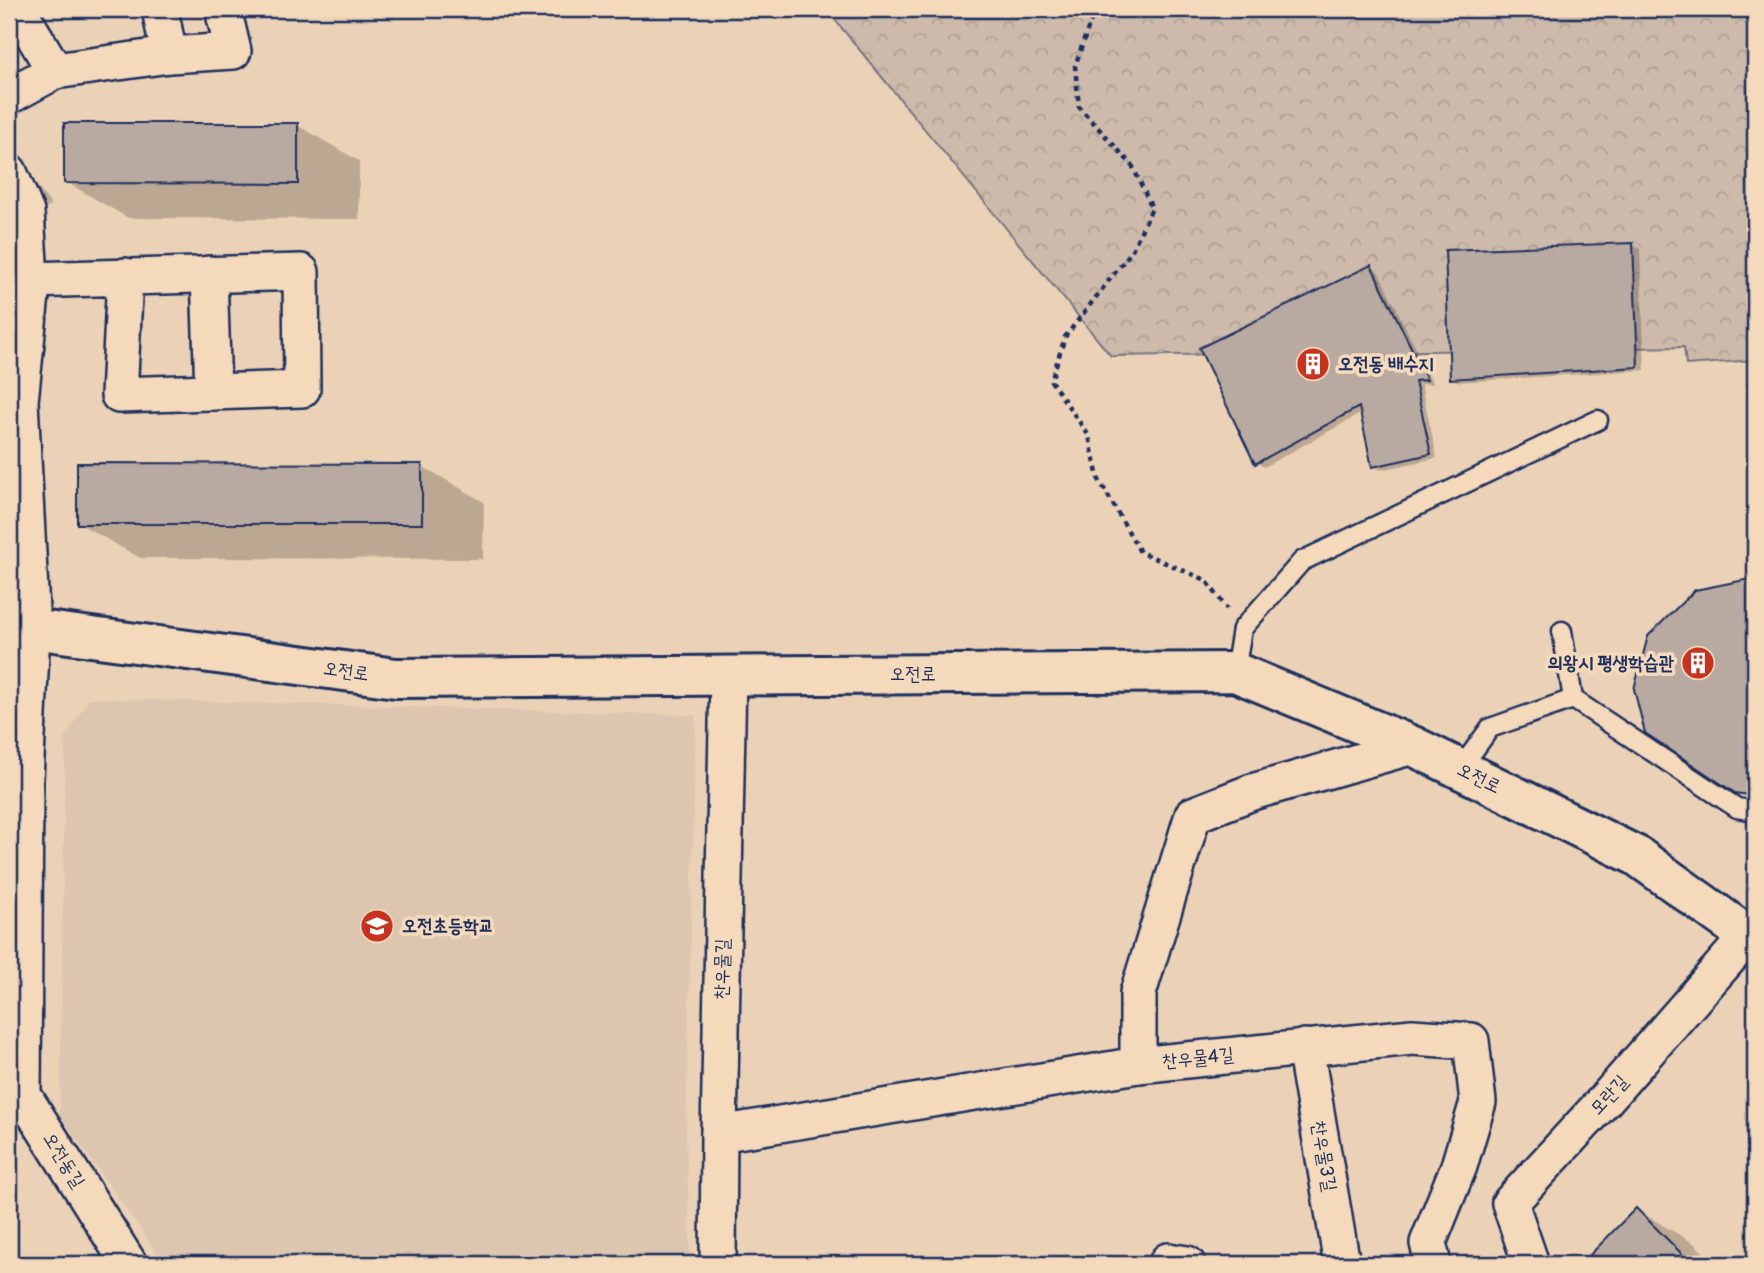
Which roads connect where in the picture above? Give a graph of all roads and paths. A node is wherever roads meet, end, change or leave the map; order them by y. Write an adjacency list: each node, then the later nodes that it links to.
1 (18, 9): 7 (street)
2 (44, 9): 7 (street)
3 (160, 9): 6 (street)
4 (223, 9): 6 (street)
5 (1096, 9): 16 (path)
6 (169, 55): 7 (street)
7 (55, 71): 8 (street)
8 (9, 96)
9 (9, 172): 12 (street, 오전동길)
10 (209, 274): 11 (street); 13 (street); 13 (street)
11 (125, 276): 12 (street); 13 (street)
12 (30, 280): 15 (street, 오전동길)
13 (213, 392)
14 (1598, 420): 16 (lane)
15 (21, 623): 19 (street, 오전로); 23 (street, 오전동길)
16 (1242, 629): 18 (lane)
17 (1562, 631): 20 (lane)
18 (1235, 672): 19 (street, 오전로); 21 (street, 오전로)
19 (728, 675): 29 (street, 찬우물길)
20 (1573, 699): 22 (lane); 24 (lane)
21 (1413, 746): 22 (street, 오전로); 27 (street)
22 (1461, 768): 25 (street, 오전로)
23 (17, 785): 28 (street, 오전동길)
24 (1755, 811)
25 (1752, 938): 34 (street, 모란길)
26 (1305, 1047): 27 (street, 찬우물4길); 30 (street, 찬우물4길); 33 (street, 찬우물3길)
27 (1138, 1065): 29 (street, 찬우물4길)
28 (16, 1099): 31 (street, 오전동길)
29 (719, 1134): 32 (street, 찬우물길)
30 (1430, 1254)
31 (129, 1264)
32 (718, 1264)
33 (1342, 1264)
34 (1531, 1264)

